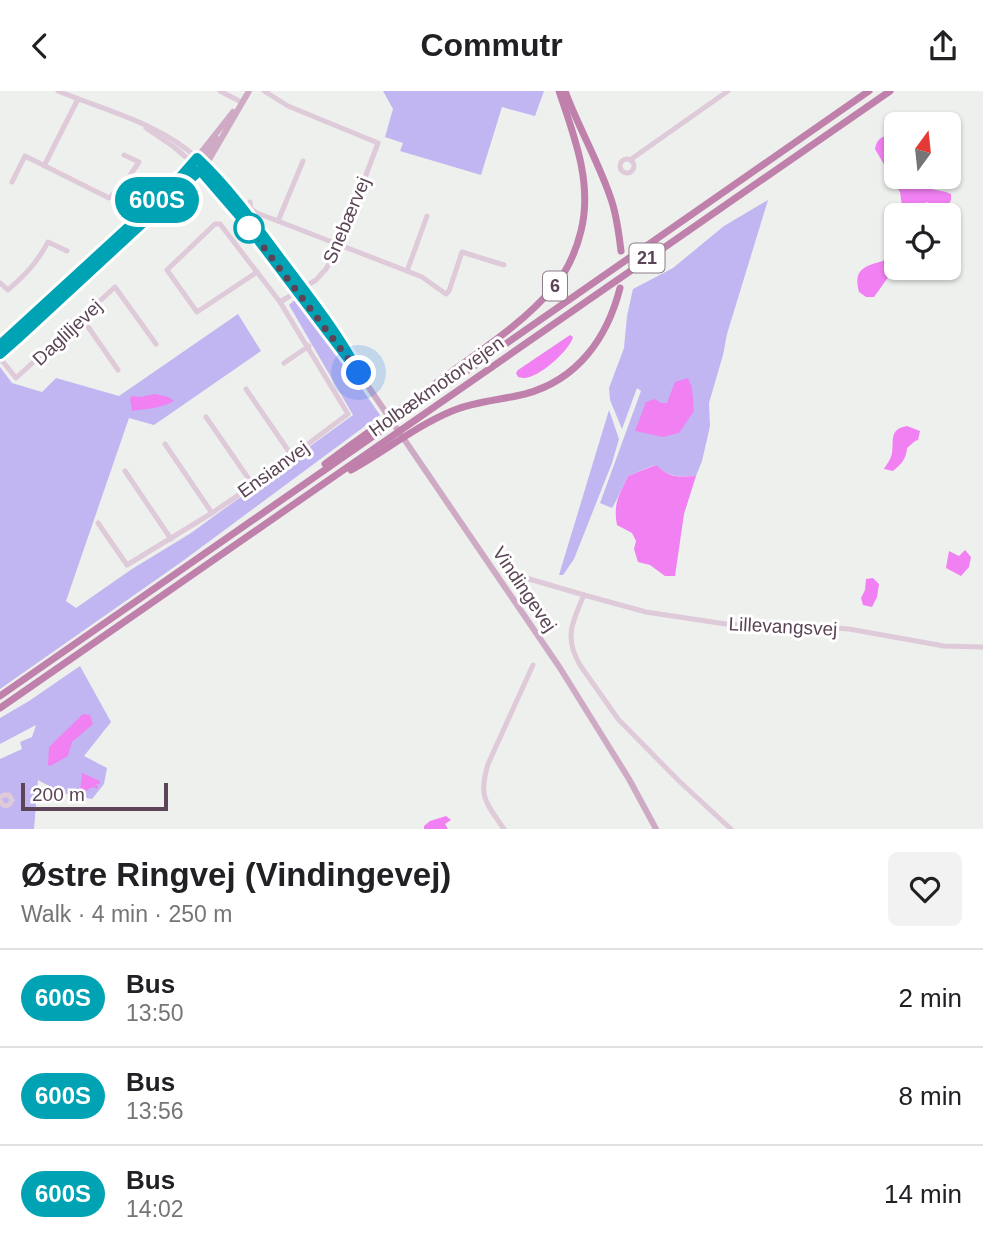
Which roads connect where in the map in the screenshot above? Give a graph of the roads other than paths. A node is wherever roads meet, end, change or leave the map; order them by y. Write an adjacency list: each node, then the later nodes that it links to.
1 (58, 91): 10 (street, Vindingevej)
2 (220, 91): 11 (street)
3 (249, 91): 11 (main road)
4 (264, 91): 21 (street, Snebærvej)
5 (559, 91): 45 (highway, 6)
6 (565, 91): 23 (highway)
7 (728, 91): 13 (street)
8 (869, 91): 45 (highway, Holbækmotorvejen / 21)
9 (890, 91): 44 (highway, Holbækmotorvejen / 21)
10 (78, 99): 15 (street, Vindingevej); 16 (street)
11 (242, 102): 15 (main road); 15 (main road)
12 (124, 155): 16 (street)
13 (629, 160)
14 (303, 161): 20 (street)
15 (198, 164): 29 (main road, Vindingevej); 33 (main road); 35 (main road)
16 (44, 166): 17 (street)
17 (12, 182)
18 (250, 202): 20 (street)
19 (427, 216): 25 (street)
20 (278, 221): 21 (street)
21 (337, 244): 25 (street); 29 (street, Snebærvej)
22 (67, 251): 27 (street)
23 (621, 251)
24 (505, 265): 25 (street)
25 (407, 271)
26 (257, 272): 26 (street, Ensianvej); 30 (street, Ensianvej)
27 (0, 283)
28 (621, 288): 44 (highway)
29 (300, 290): 30 (street, Snebærvej); 56 (main road, Vindingevej)
30 (280, 302): 34 (street, Ensianvej)
31 (82, 318): 32 (street, Dagliljevej); 35 (street, Dagliljevej); 37 (street)
32 (156, 344)
33 (0, 345)
34 (309, 346): 36 (street); 41 (street, Ensianvej)
35 (0, 356)
36 (284, 363)
37 (118, 370)
38 (246, 389): 41 (street)
39 (205, 417): 43 (street)
40 (165, 444): 46 (street)
41 (292, 456): 43 (street, Ensianvej)
42 (125, 471): 48 (street)
43 (253, 485): 46 (street, Ensianvej)
44 (319, 487): 54 (highway, Holbækmotorvejen)
45 (287, 496): 53 (highway, Holbækmotorvejen / 6)
46 (212, 513): 48 (street, Ensianvej)
47 (98, 523): 48 (street, Ensianvej)
48 (171, 539)
49 (519, 576): 50 (street, Lillevangsvej)
50 (584, 595): 51 (street, Lillevangsvej); 57 (street)
51 (983, 647)
52 (533, 665): 55 (street)
53 (0, 696)
54 (0, 708)
55 (504, 829)
56 (656, 829)
57 (731, 829)

